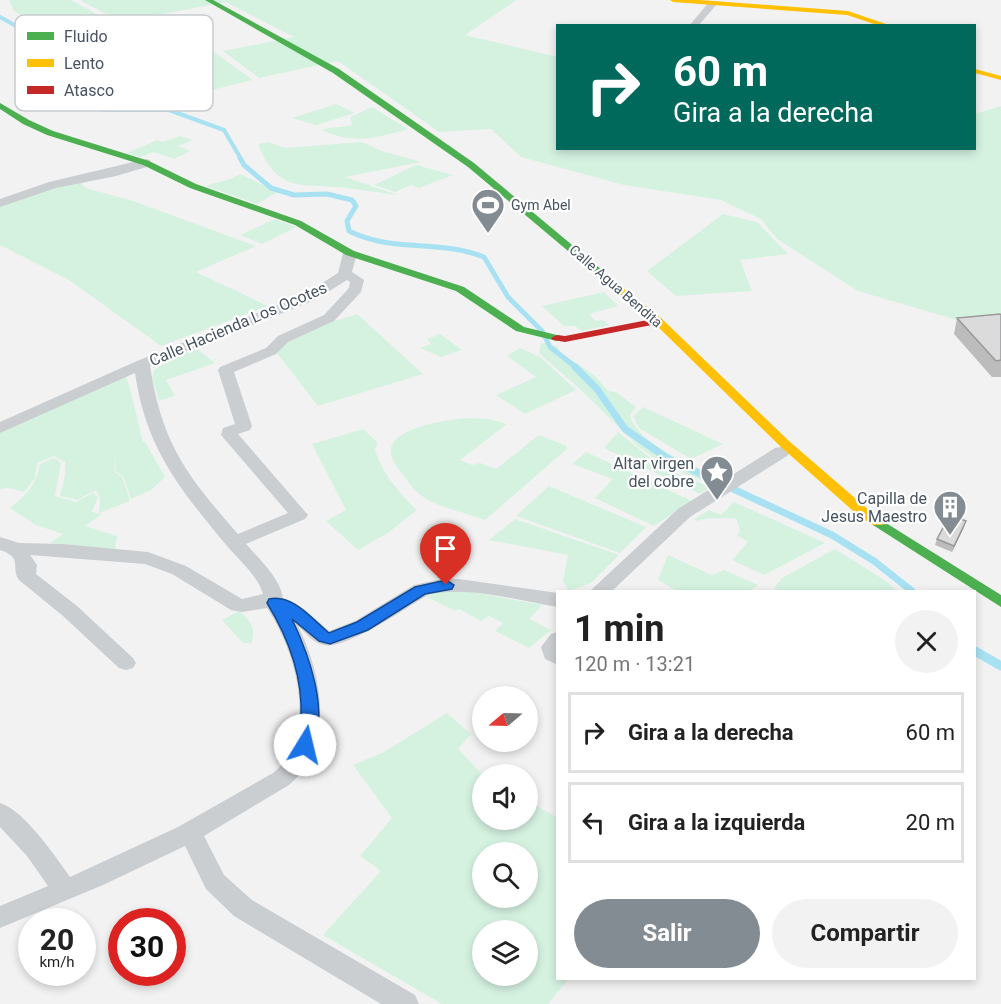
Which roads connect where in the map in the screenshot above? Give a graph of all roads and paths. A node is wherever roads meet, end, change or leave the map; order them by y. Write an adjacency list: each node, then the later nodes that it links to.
1 (208, 0): 13 (main road, Calle Agua Bendita)
2 (673, 0): 3 (main road)
3 (713, 3): 4 (street); 5 (main road)
4 (695, 24)
5 (883, 24)
6 (976, 71): 7 (main road)
7 (1001, 78)
8 (0, 105): 9 (main road)
9 (146, 163): 10 (street); 11 (main road)
10 (0, 203)
11 (350, 253): 12 (street, Calle Hacienda Los Ocotes); 13 (main road)
12 (345, 274): 14 (street, Calle Hacienda Los Ocotes); 17 (street)
13 (658, 321): 21 (main road, Calle Agua Bendita)
14 (142, 364): 15 (street, Calle Hacienda Los Ocotes); 17 (street, Calle Hacienda Los Ocotes)
15 (0, 428)
16 (781, 452): 19 (street)
17 (234, 542): 22 (street, Calle Hacienda Los Ocotes)
18 (8, 546): 22 (street); 25 (street)
19 (601, 590)
20 (556, 600): 22 (street)
21 (1001, 602)
22 (274, 603): 27 (street, Calle Hacienda Los Ocotes)
23 (556, 641): 24 (street)
24 (556, 657)
25 (126, 663)
26 (0, 812): 28 (street)
27 (190, 832): 28 (street, Calle Hacienda Los Ocotes); 30 (street)
28 (65, 890): 29 (street, Calle Hacienda Los Ocotes)
29 (0, 917)
30 (405, 1004)

